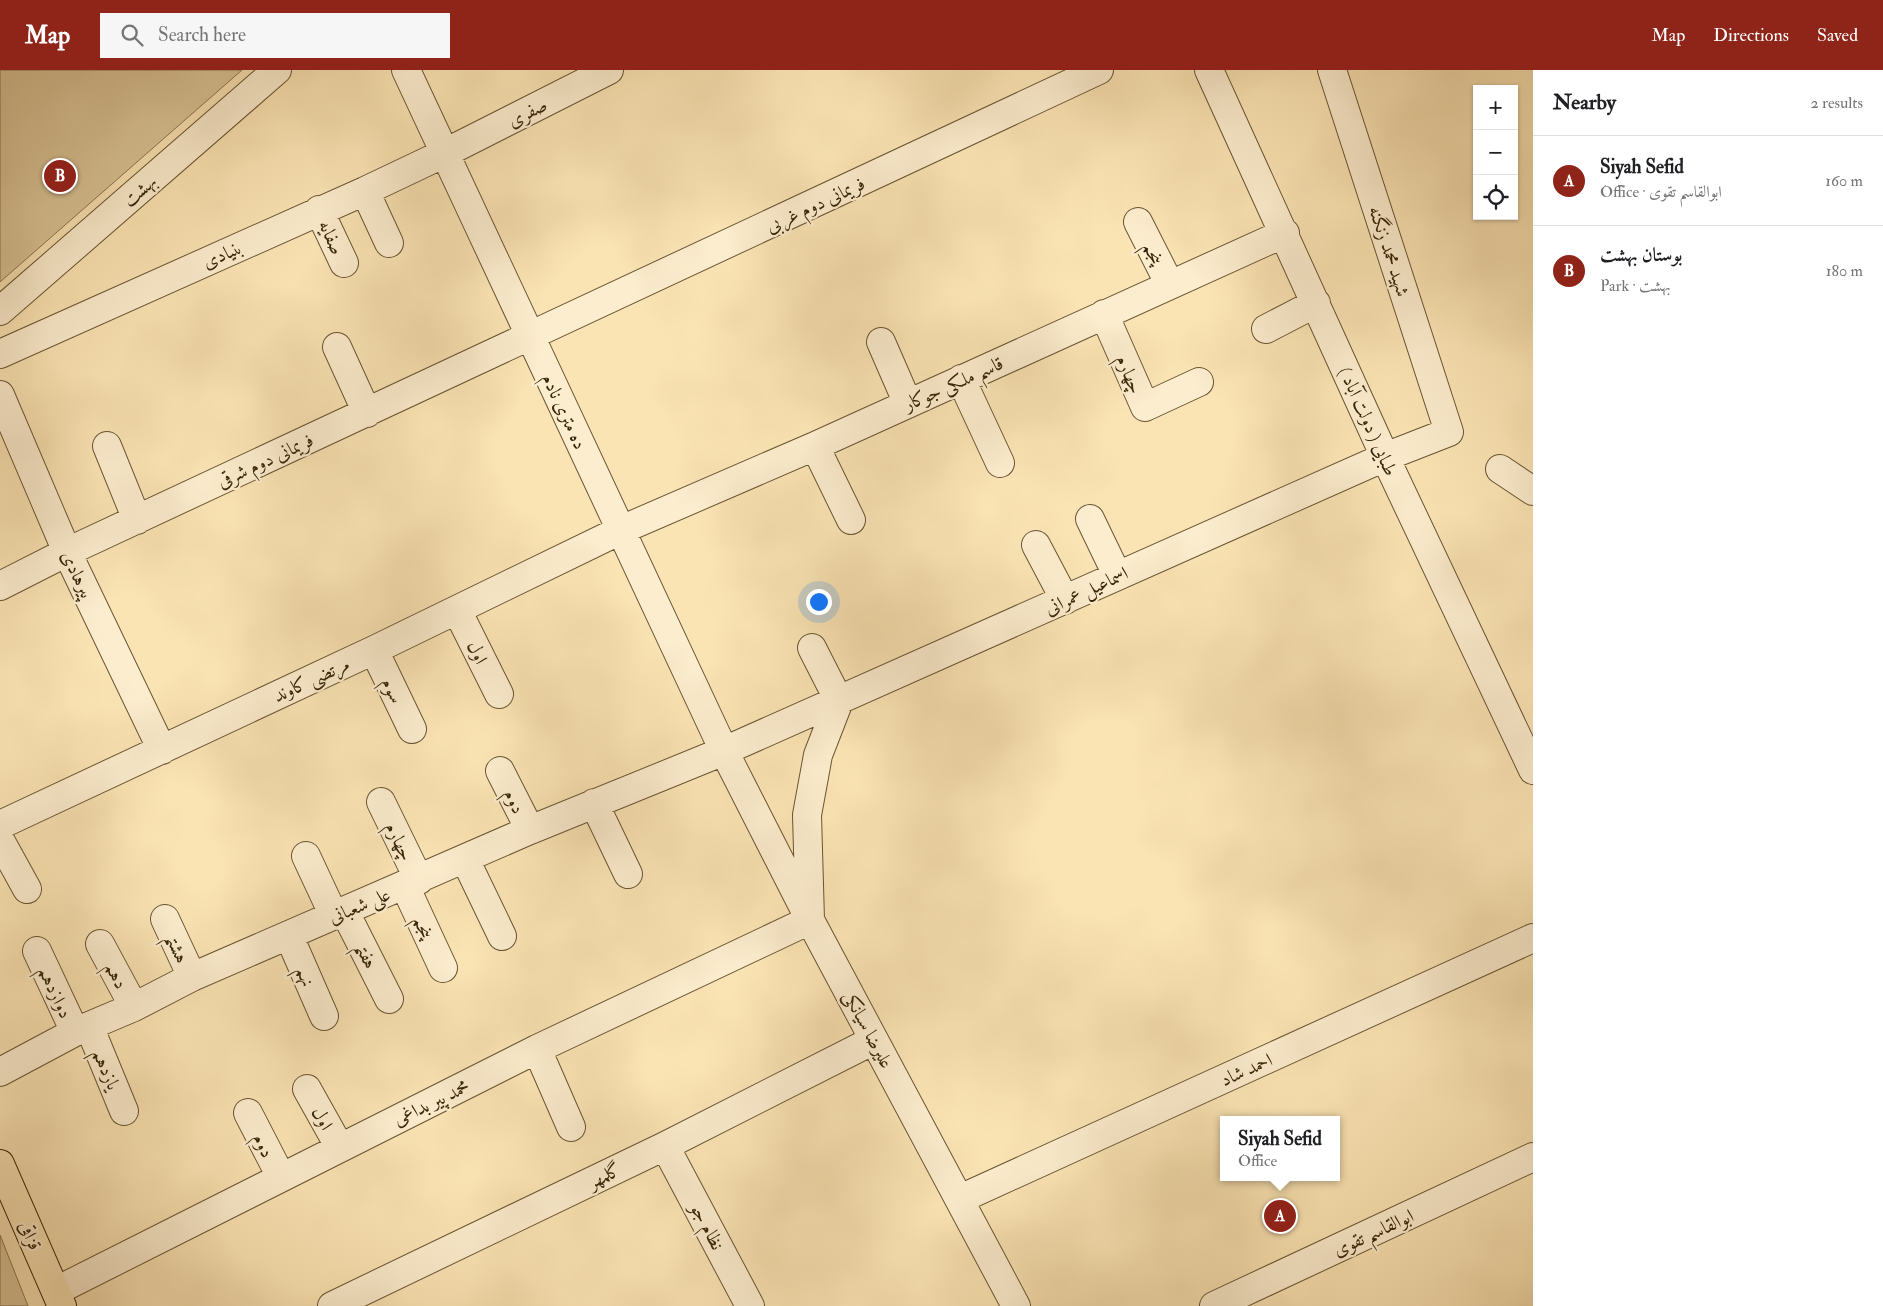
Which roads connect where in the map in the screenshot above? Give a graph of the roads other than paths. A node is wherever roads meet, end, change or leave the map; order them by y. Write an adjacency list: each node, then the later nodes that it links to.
1 (277, 70): 16 (street, بهشت)
2 (406, 70): 7 (street, ده متری نادم)
3 (610, 70): 7 (street, صفری)
4 (1099, 70): 19 (street, فریمانی دوم غربی)
5 (1210, 70): 11 (street, طبایی ( دولت آباد ))
6 (1332, 70): 28 (street, شهید محمد زنگنه)
7 (445, 153): 8 (street, بنیادی); 19 (street, ده متری نادم)
8 (365, 191): 9 (street, بنیادی); 12 (street)
9 (319, 210): 13 (street, صفایه); 22 (street, بنیادی)
10 (1138, 222): 14 (street, پنجم)
11 (1285, 233): 14 (street, قاسم ملکی جوکار); 15 (street, طبایی ( دولت آباد ))
12 (389, 243)
13 (344, 264)
14 (1170, 285): 17 (street, قاسم ملکی جوکار)
15 (1316, 303): 18 (street); 31 (street, طبایی ( دولت آباد ))
16 (0, 311)
17 (1104, 314): 23 (street, قاسم ملکی جوکار); 24 (street, چهارم)
18 (1266, 329)
19 (530, 337): 27 (street, فریمانی دوم شرقی); 38 (street, ده متری نادم)
20 (881, 342): 26 (street)
21 (336, 346): 27 (street)
22 (0, 354)
23 (961, 379): 26 (street, قاسم ملکی جوکار); 32 (street)
24 (1199, 382)
25 (0, 395): 40 (street, پیرهادی)
26 (908, 404): 30 (street, قاسم ملکی جوکار)
27 (367, 413): 36 (street, فریمانی دوم شرقی)
28 (1449, 432): 31 (street, اسماعیل عمرانی)
29 (107, 446): 36 (street)
30 (815, 446): 37 (street); 38 (street, قاسم ملکی جوکار)
31 (1385, 457): 41 (street, اسماعیل عمرانی); 52 (street, طبایی ( دولت آباد ))
32 (1000, 463)
33 (1500, 469): 34 (street)
34 (1533, 491)
35 (1090, 519): 41 (street)
36 (136, 520): 40 (street, فریمانی دوم شرقی)
37 (851, 520)
38 (621, 530): 44 (street, مرتضی کاوند); 51 (street, ده متری نادم)
39 (1036, 545): 43 (street)
40 (67, 552): 42 (street, فریمانی دوم شرقی); 50 (street, پیرهادی)
41 (1117, 575): 43 (street, اسماعیل عمرانی)
42 (0, 586)
43 (1065, 600): 48 (street, اسماعیل عمرانی)
44 (457, 610): 46 (street, مرتضی کاوند); 47 (street, اول)
45 (812, 648): 48 (street)
46 (374, 650): 49 (street, سوم); 50 (street, مرتضی کاوند)
47 (499, 694)
48 (839, 701): 51 (street, اسماعیل عمرانی); 66 (street)
49 (412, 729)
50 (162, 750): 56 (street, مرتضی کاوند)
51 (724, 751): 55 (street, علی شعبانی); 66 (street, علیرضا سیانکی)
52 (1530, 754)
53 (500, 771): 57 (street, دوم)
54 (381, 802): 62 (street, چهارم)
55 (594, 803): 57 (street, علی شعبانی); 61 (street)
56 (0, 826)
57 (530, 830): 60 (street, علی شعبانی)
58 (0, 840): 63 (street)
59 (306, 856): 64 (street, هفتم)
60 (465, 859): 62 (street, علی شعبانی); 68 (street)
61 (628, 874)
62 (412, 883): 64 (street, علی شعبانی); 72 (street, پنجم)
63 (26, 889)
64 (340, 914): 67 (street, علی شعبانی); 74 (street, هفتم)
65 (165, 920): 73 (street, هشتم)
66 (810, 920): 78 (street, علیرضا سیانکی); 79 (street, محمد پیر بداغی)
67 (289, 936): 73 (street, علی شعبانی); 76 (street, نهم)
68 (502, 936)
69 (1533, 938): 90 (street, احمد شاد)
70 (100, 944): 75 (street, دهم)
71 (37, 952): 77 (street, دوازدهم)
72 (443, 968)
73 (192, 977): 75 (street, علی شعبانی)
74 (389, 999)
75 (134, 1007): 77 (street, علی شعبانی)
76 (324, 1016)
77 (82, 1029): 80 (street, علی شعبانی); 82 (street, یازدهم)
78 (874, 1040): 85 (street, گلمهر); 90 (street, علیرضا سیانکی)
79 (536, 1049): 84 (street); 86 (street, محمد پیر بداغی)
80 (0, 1072)
81 (307, 1089): 86 (street, اول)
82 (124, 1111)
83 (248, 1113): 89 (street, دوم)
84 (571, 1127)
85 (665, 1146): 92 (street, گلمهر); 93 (street, نظام جو)
86 (340, 1148): 89 (street, محمد پیر بداغی)
87 (1533, 1157): 95 (street, ابوالقاسم تقوی)
88 (0, 1164): 91 (main road, قزاقی)
89 (281, 1177): 91 (street, محمد پیر بداغی)
90 (960, 1199): 94 (street, علیرضا سیانکی)
91 (59, 1298)
92 (332, 1306)
93 (750, 1306)
94 (1016, 1306)
95 (1214, 1306)

